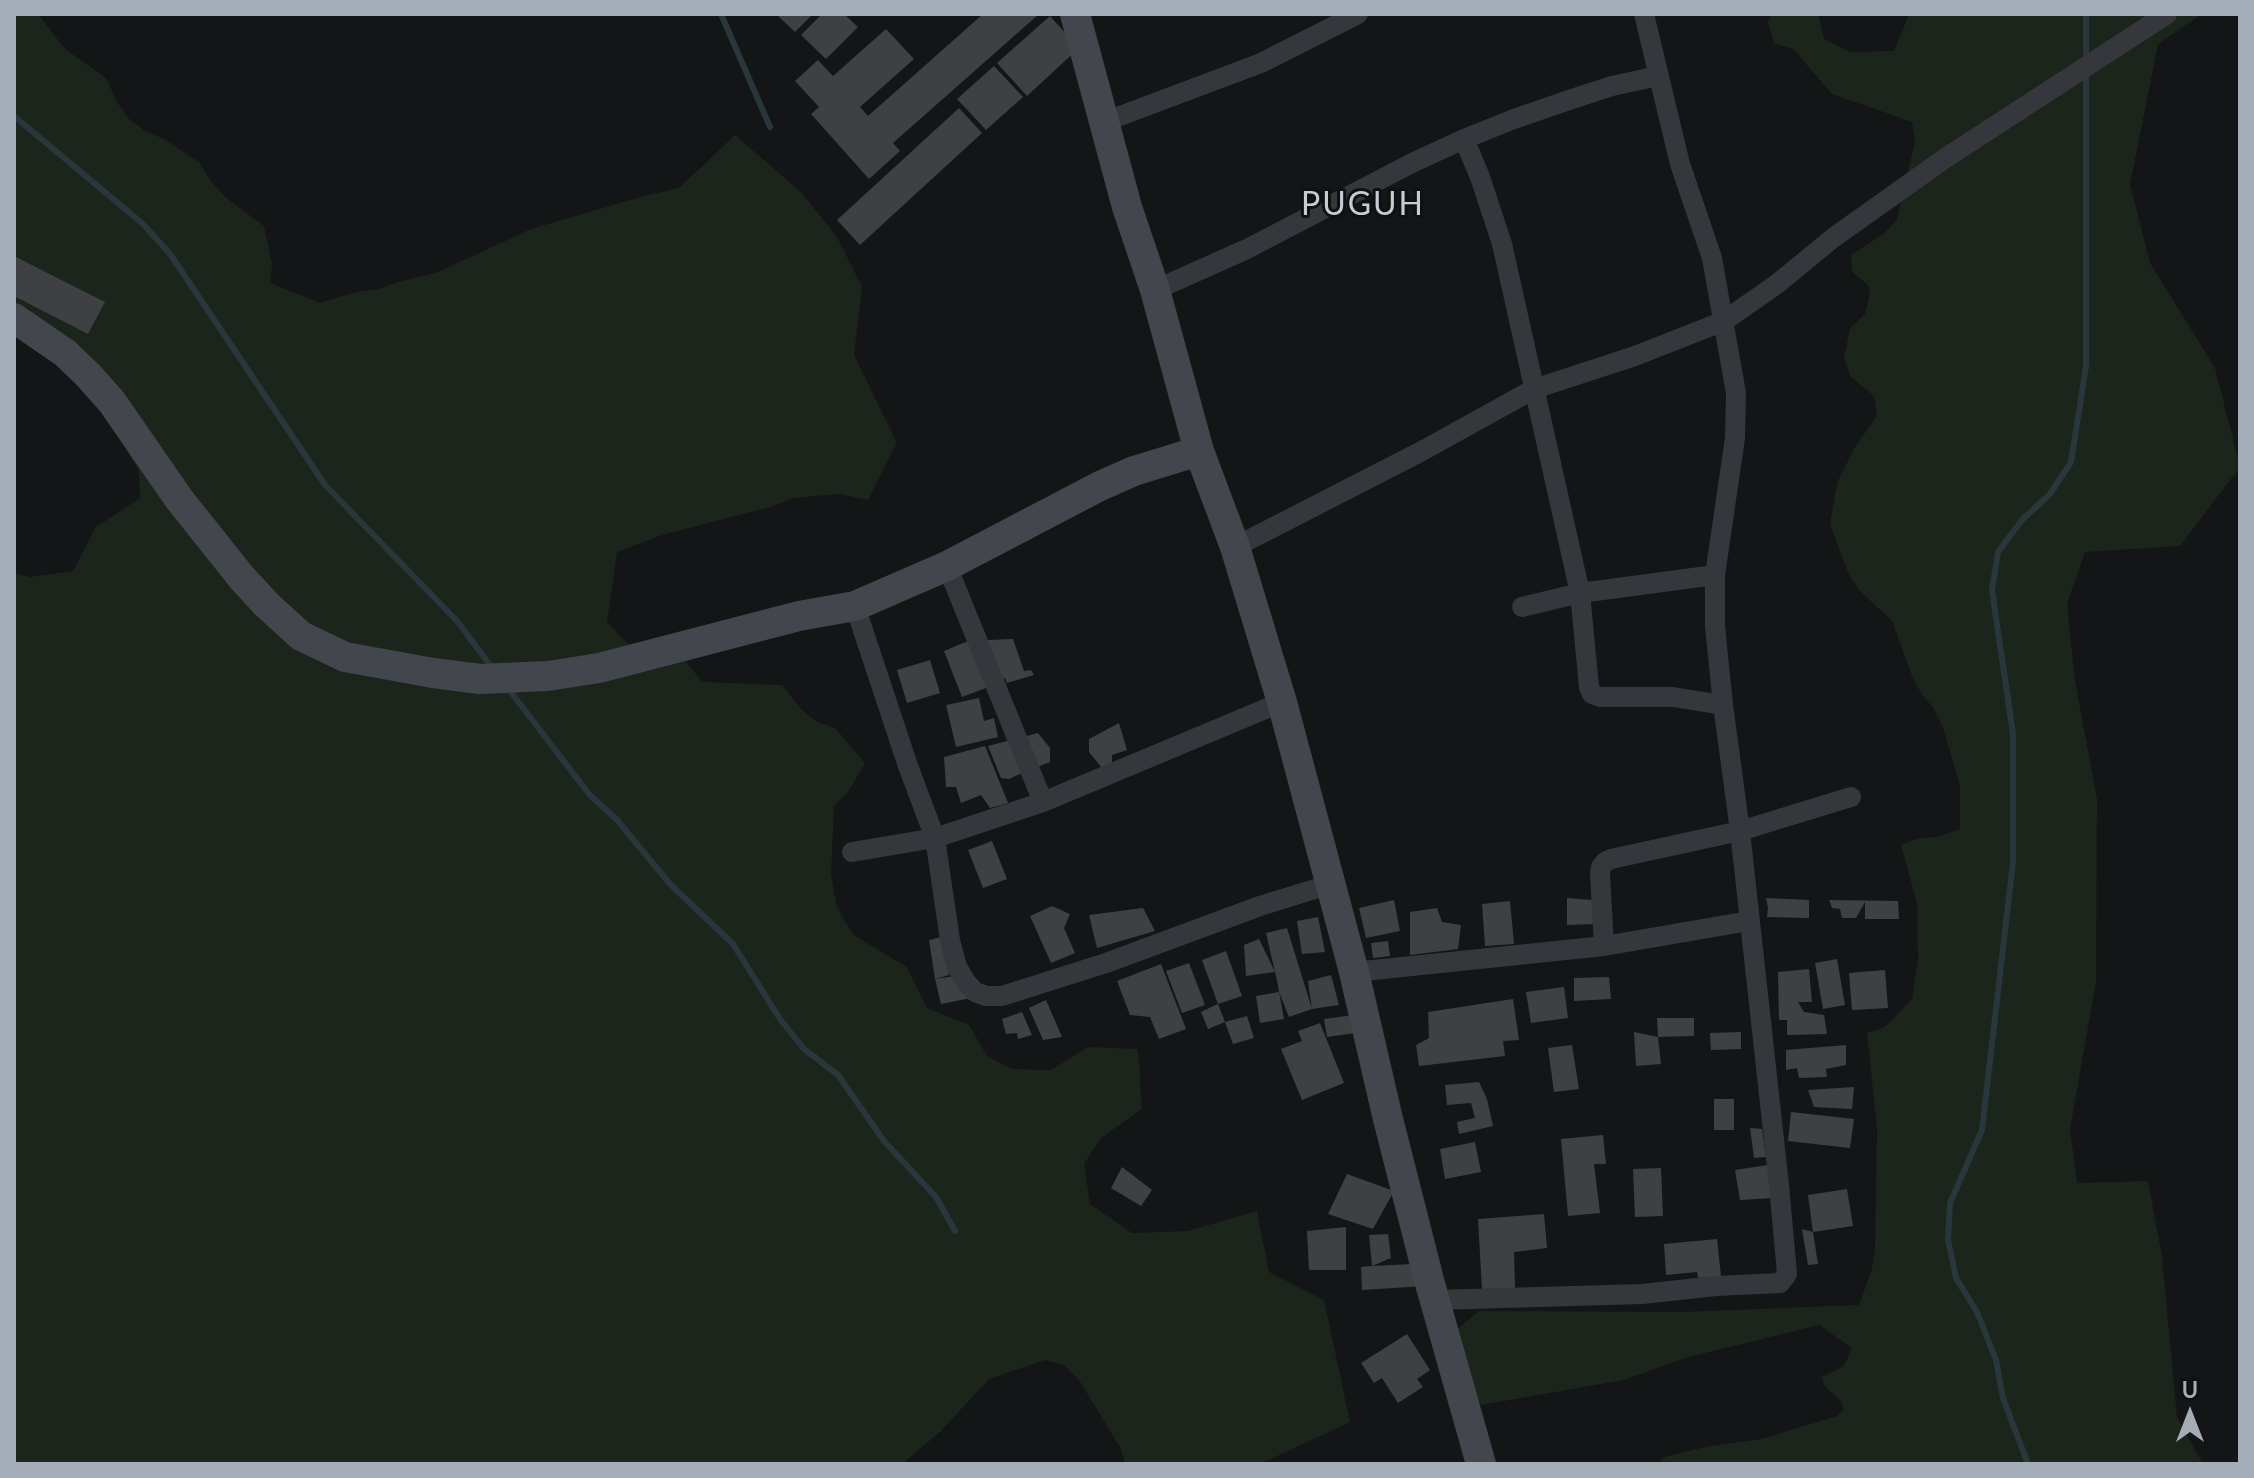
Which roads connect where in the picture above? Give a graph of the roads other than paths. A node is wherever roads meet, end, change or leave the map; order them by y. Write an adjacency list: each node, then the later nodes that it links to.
1 (1075, 14): 6 (street)
2 (1358, 14): 6 (street)
3 (1644, 14): 5 (street)
4 (2167, 14): 10 (street)
5 (1658, 76): 7 (street); 10 (street)
6 (1104, 122): 8 (street)
7 (1464, 139): 8 (street); 11 (street)
8 (1155, 290): 12 (street)
9 (14, 318): 17 (street)
10 (1724, 321): 11 (street); 15 (street)
11 (1534, 389): 13 (street); 16 (street)
12 (1199, 451): 13 (street); 14 (street)
13 (1235, 547): 19 (street)
14 (947, 566): 17 (street); 22 (street)
15 (1715, 575): 16 (street); 20 (street)
16 (1580, 593): 18 (street); 20 (street)
17 (855, 606): 24 (street)
18 (1522, 607)
19 (1282, 702): 22 (street); 26 (street)
20 (1723, 705): 23 (street)
21 (1851, 797): 23 (street)
22 (1043, 802): 24 (street)
23 (1740, 831): 27 (street); 28 (street)
24 (935, 838): 25 (street); 26 (street)
25 (852, 852)
26 (1331, 884): 29 (street)
27 (1749, 921): 28 (street); 30 (street)
28 (1604, 946): 29 (street)
29 (1354, 972): 30 (street)
30 (1435, 1300): 31 (street)
31 (1481, 1464)

